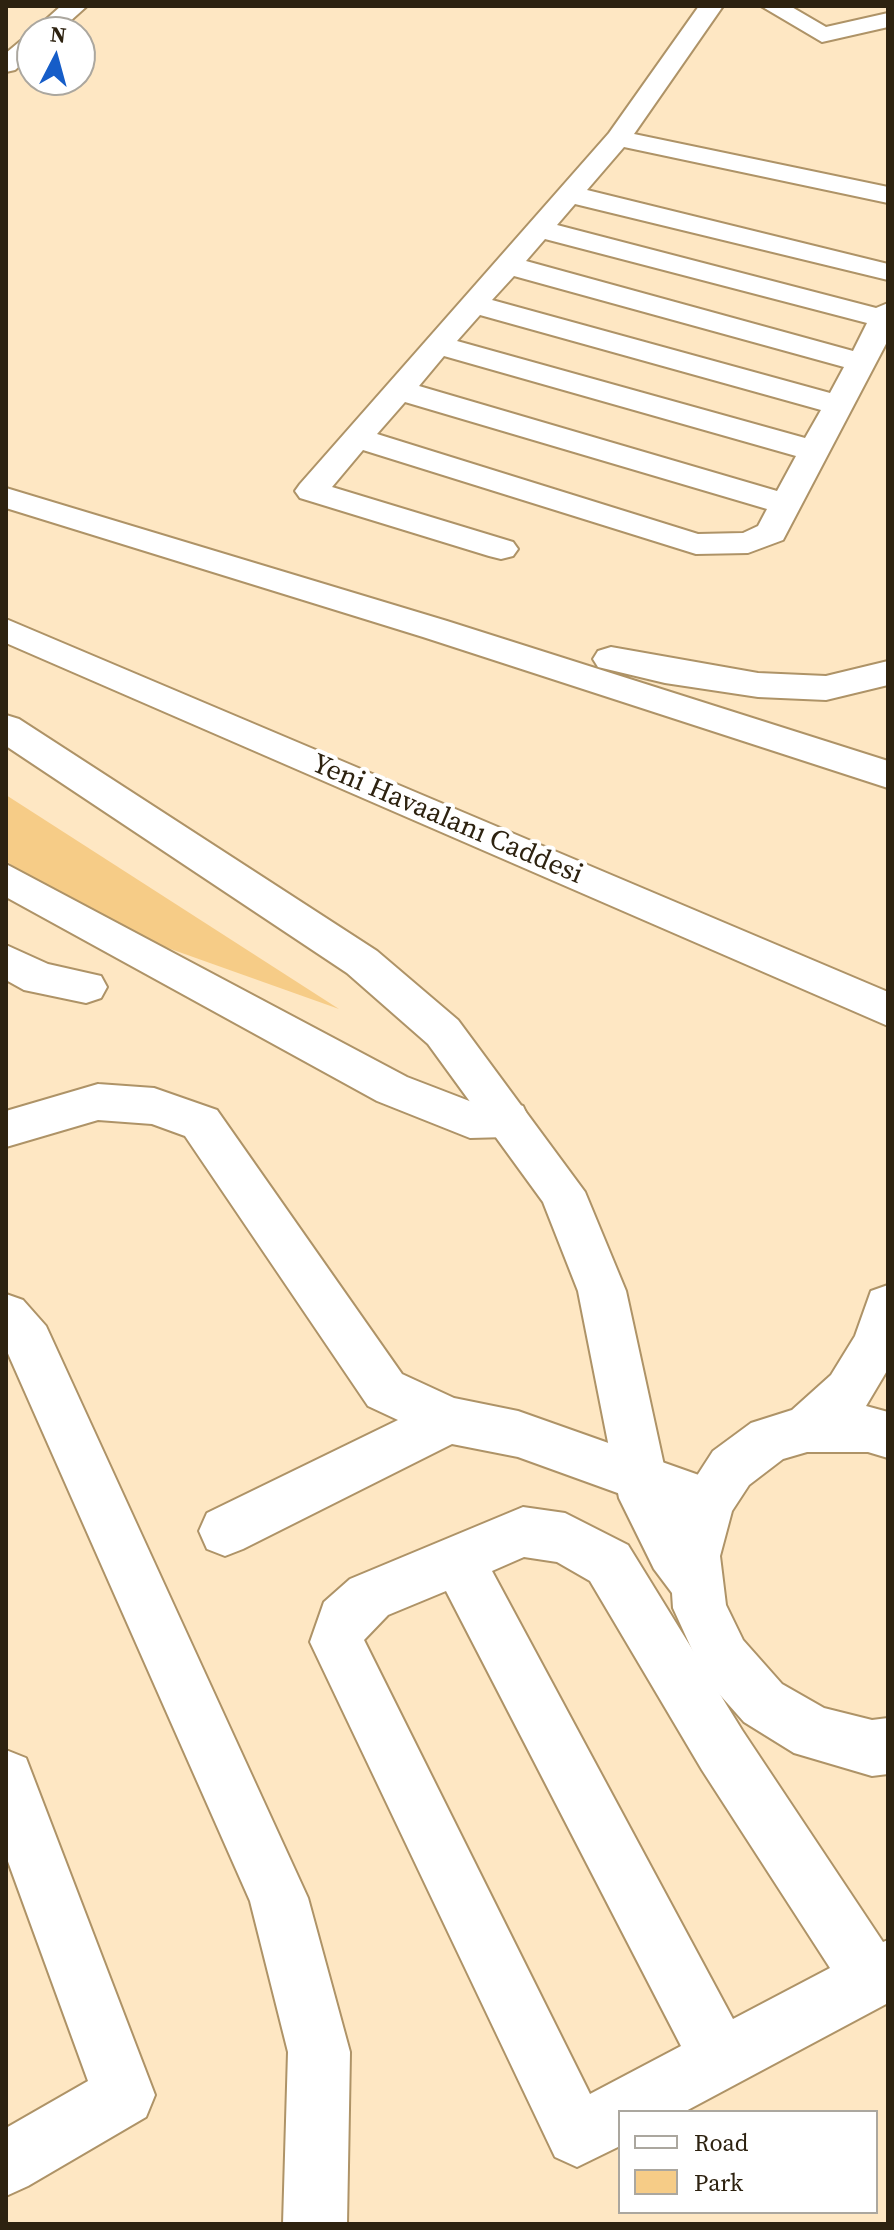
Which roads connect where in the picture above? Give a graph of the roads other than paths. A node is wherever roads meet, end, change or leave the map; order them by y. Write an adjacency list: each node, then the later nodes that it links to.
1 (711, 6): 4 (main road)
2 (773, 6): 3 (main road)
3 (888, 20)
4 (609, 148): 5 (main road); 6 (main road); 7 (main road)
5 (719, 186)
6 (569, 194): 8 (main road); 10 (main road)
7 (888, 195)
8 (539, 229): 9 (main road); 12 (main road)
9 (507, 265): 11 (main road); 14 (main road)
10 (888, 272)
11 (473, 304): 13 (main road); 16 (main road)
12 (886, 316): 14 (main road)
13 (438, 345): 15 (main road); 18 (main road)
14 (861, 362): 16 (main road)
15 (399, 390): 17 (main road); 20 (main road)
16 (839, 405): 18 (main road)
17 (357, 438): 20 (main road); 21 (main road)
18 (815, 451): 20 (main road)
19 (6, 498): 22 (main road)
20 (786, 504)
21 (501, 549)
22 (435, 629): 24 (main road); 26 (main road)
23 (6, 630): 30 (main road, Yeni Havaalanı Caddesi)
24 (888, 673)
25 (6, 728): 31 (main road)
26 (888, 775)
27 (6, 879): 31 (main road)
28 (6, 961): 29 (main road)
29 (86, 987)
30 (888, 1010)
31 (507, 1119): 38 (main road)
32 (6, 1129): 35 (main road)
33 (6, 1315): 50 (main road)
34 (882, 1325): 36 (main road)
35 (449, 1420): 38 (main road); 40 (main road)
36 (807, 1429): 37 (main road); 39 (main road)
37 (888, 1435)
38 (639, 1477): 39 (main road); 42 (main road)
39 (709, 1502): 42 (main road)
40 (225, 1531)
41 (458, 1560): 45 (main road); 46 (main road); 48 (main road)
42 (697, 1583): 43 (main road)
43 (888, 1746)
44 (6, 1778): 49 (main road)
45 (880, 1974): 46 (main road)
46 (721, 2059): 47 (main road)
47 (624, 2110)
48 (618, 2113)
49 (6, 2164)
50 (315, 2224)

